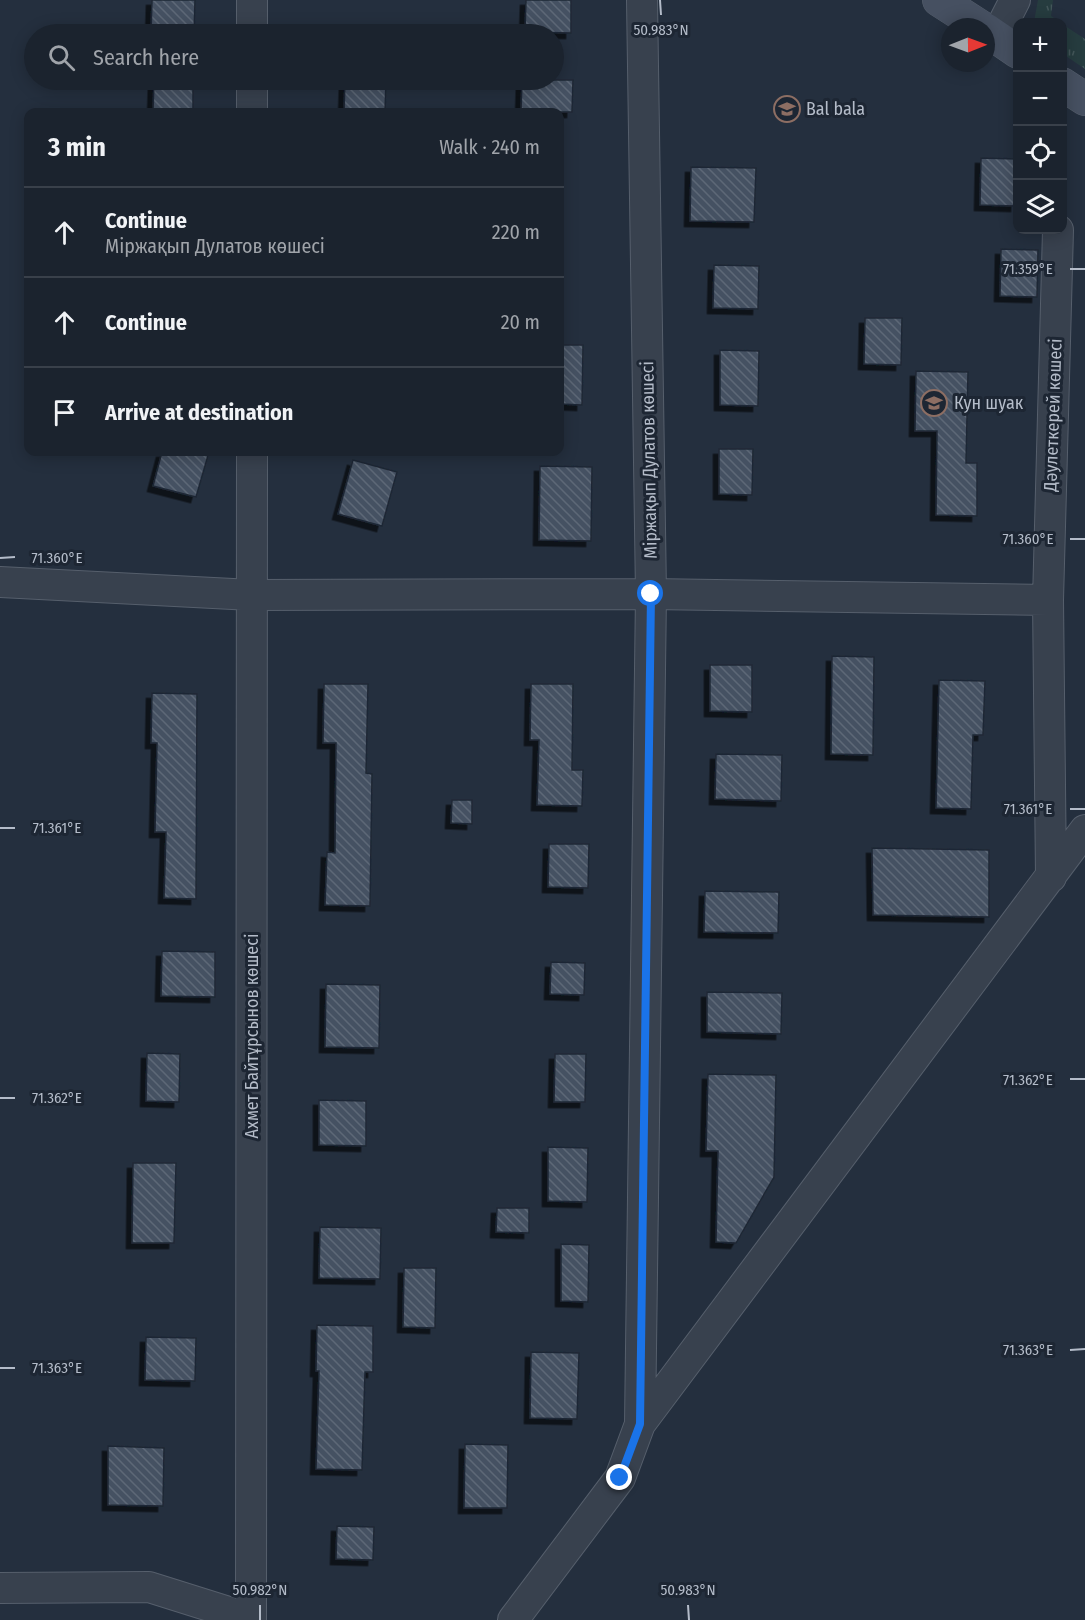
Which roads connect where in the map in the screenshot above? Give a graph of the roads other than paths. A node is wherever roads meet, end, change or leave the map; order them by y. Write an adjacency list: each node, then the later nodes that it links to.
1 (252, 0): 6 (street)
2 (642, 0): 15 (street, Міржақып Дулатов көшесі)
3 (939, 0): 5 (main road)
4 (1015, 0): 7 (street)
5 (966, 18)
6 (252, 24)
7 (995, 37)
8 (1067, 87): 10 (main road)
9 (252, 90): 11 (street)
10 (1085, 99)
11 (252, 108)
12 (1058, 234): 17 (street, Дәулеткерей көшесі)
13 (252, 456): 16 (street, Ахмет Байтұрсынов көшесі)
14 (0, 582): 16 (street)
15 (651, 594): 16 (street); 17 (street); 20 (street, Міржақып Дулатов көшесі)
16 (252, 595): 22 (street, Ахмет Байтұрсынов көшесі)
17 (1048, 600): 19 (street, Дәулеткерей көшесі)
18 (1085, 830): 19 (street)
19 (1051, 877): 20 (street)
20 (640, 1424): 23 (street)
21 (0, 1588): 22 (street)
22 (251, 1620)
23 (513, 1620)

